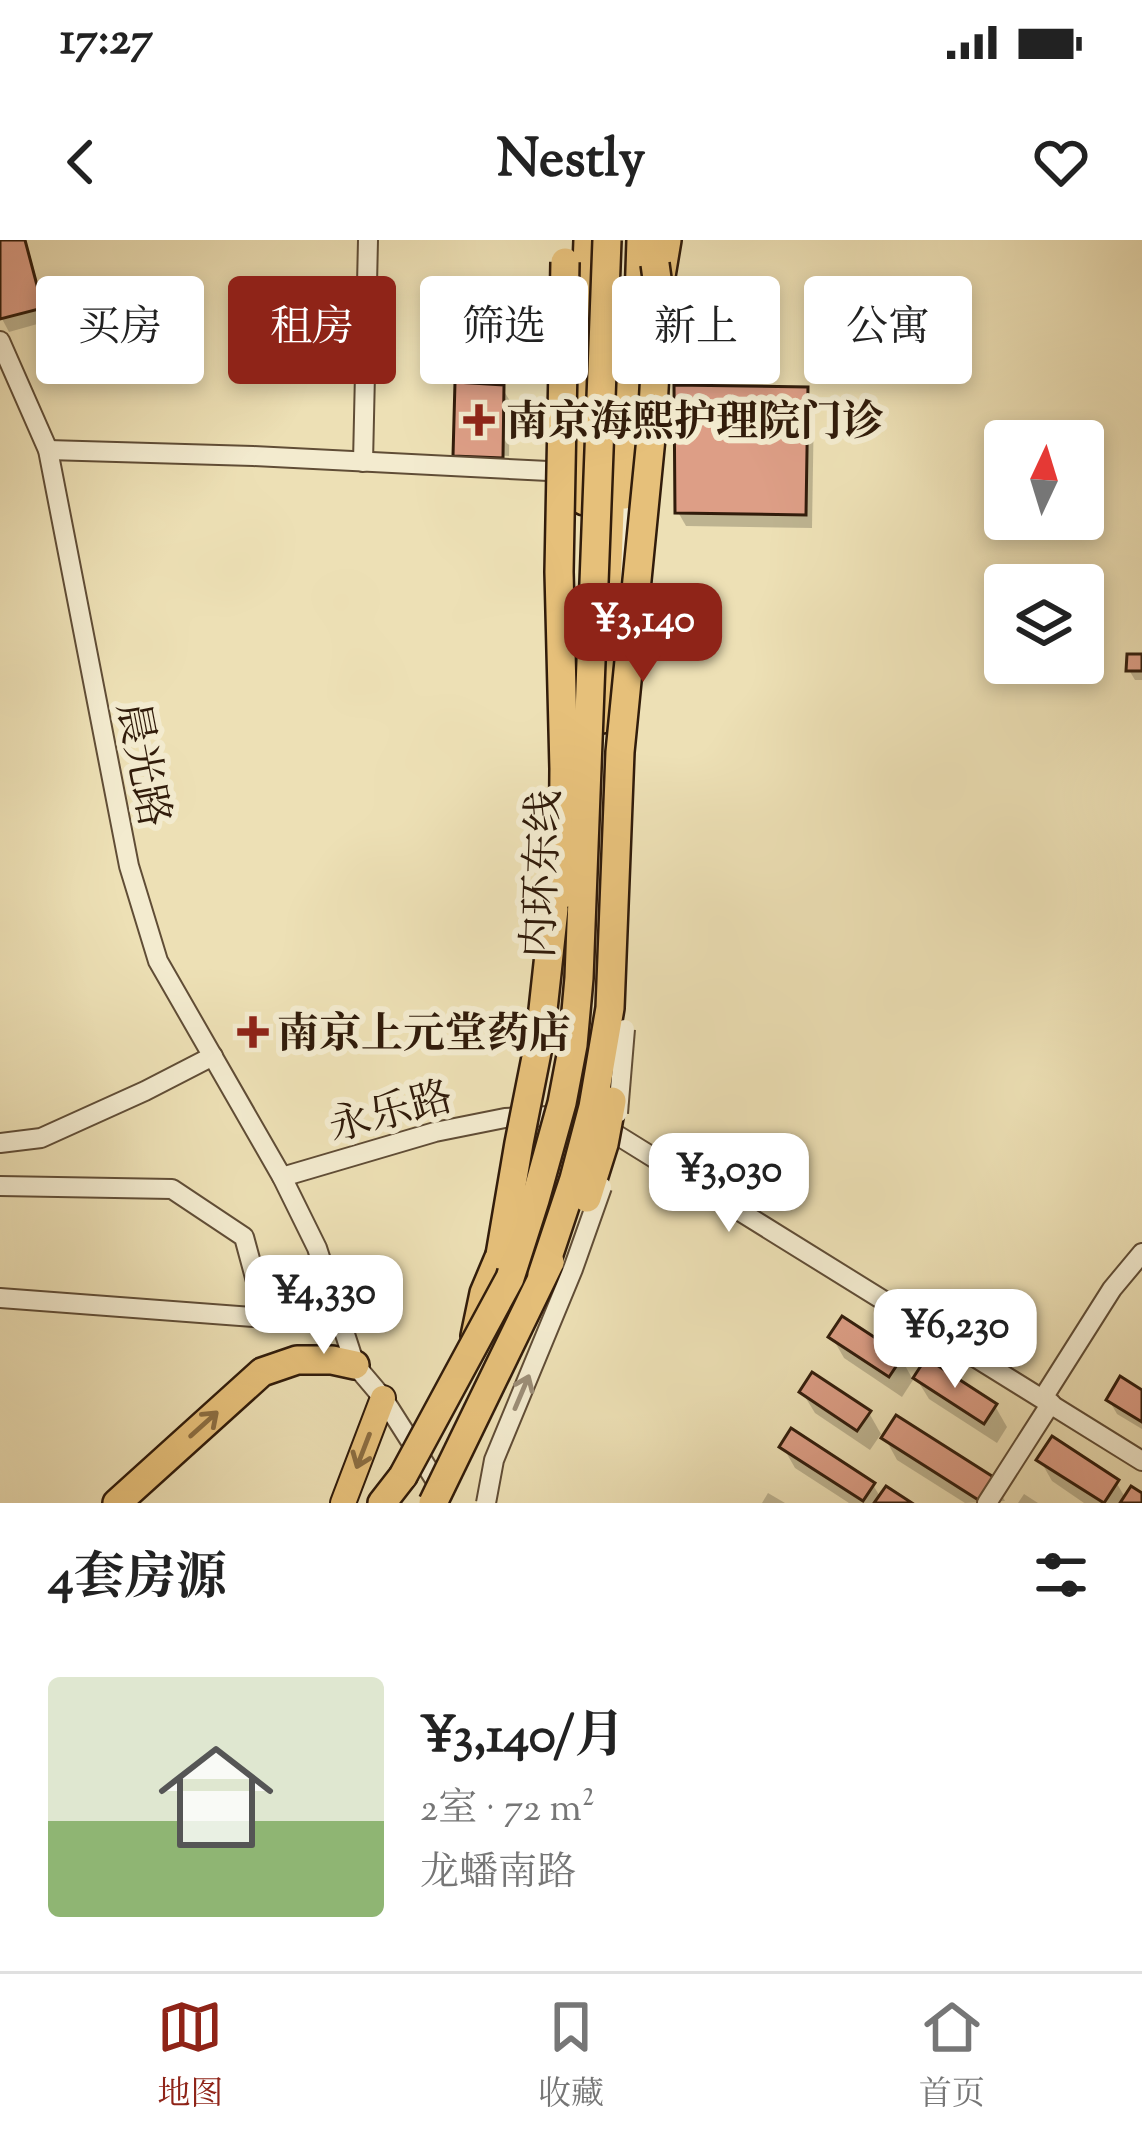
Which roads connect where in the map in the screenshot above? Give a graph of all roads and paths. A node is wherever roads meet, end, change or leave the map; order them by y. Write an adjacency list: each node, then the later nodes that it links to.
1 (368, 240): 16 (street)
2 (588, 240): 17 (highway)
3 (598, 240): 18 (street)
4 (607, 240): 33 (highway, 内环东线, bridge)
5 (619, 240): 21 (highway, 内环东线)
6 (629, 240): 19 (street)
7 (640, 240): 19 (highway)
8 (651, 240): 11 (highway, bridge)
9 (667, 240): 12 (highway, bridge)
10 (565, 247): 30 (highway, bridge)
11 (657, 276)
12 (661, 276)
13 (0, 340): 15 (street, 晨光路)
14 (653, 384): 31 (highway, bridge)
15 (48, 450): 16 (street); 23 (street, 晨光路)
16 (362, 462): 17 (street)
17 (578, 473): 18 (highway)
18 (584, 501): 21 (street)
19 (622, 506): 20 (street)
20 (626, 556): 22 (highway); 25 (street)
21 (584, 842): 24 (street); 30 (highway, bridge); 31 (highway, bridge)
22 (626, 1028): 31 (highway, bridge); 45 (street, one-way to 22, bridge)
23 (213, 1056): 26 (street); 27 (street, 晨光路)
24 (550, 1116): 25 (street, 永乐路); 27 (street, 永乐路)
25 (582, 1121): 36 (street, 永乐路)
26 (0, 1143)
27 (282, 1177): 34 (street, 晨光路)
28 (0, 1186): 32 (street)
29 (1142, 1253): 36 (street)
30 (500, 1255): 33 (highway, bridge)
31 (542, 1275): 43 (highway, bridge)
32 (0, 1298)
33 (473, 1344): 38 (highway, 内环东线, bridge)
34 (355, 1365): 35 (street); 39 (highway, one-way to 34)
35 (383, 1398): 40 (main road, one-way to 40); 44 (street)
36 (1047, 1400): 37 (street, 永乐路); 46 (street)
37 (1142, 1461)
38 (403, 1476): 41 (highway); 42 (highway)
39 (118, 1503)
40 (343, 1503)
41 (382, 1503)
42 (394, 1503)
43 (433, 1503)
44 (443, 1503)
45 (486, 1503)
46 (987, 1503)

